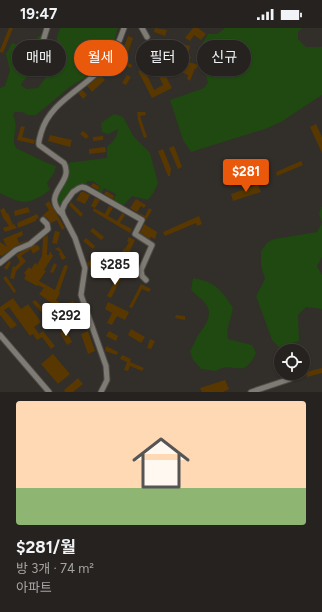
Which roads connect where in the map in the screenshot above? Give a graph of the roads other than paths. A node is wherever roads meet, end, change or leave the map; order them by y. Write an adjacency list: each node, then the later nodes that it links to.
1 (47, 28): 5 (street)
2 (124, 28): 6 (street)
3 (142, 28): 4 (street)
4 (147, 37)
5 (43, 40)
6 (63, 215): 9 (street); 13 (street)
7 (43, 220): 8 (street)
8 (0, 263)
9 (146, 280)
10 (0, 335): 12 (street)
11 (287, 380): 14 (street)
12 (49, 392)
13 (101, 392)
14 (251, 392)

